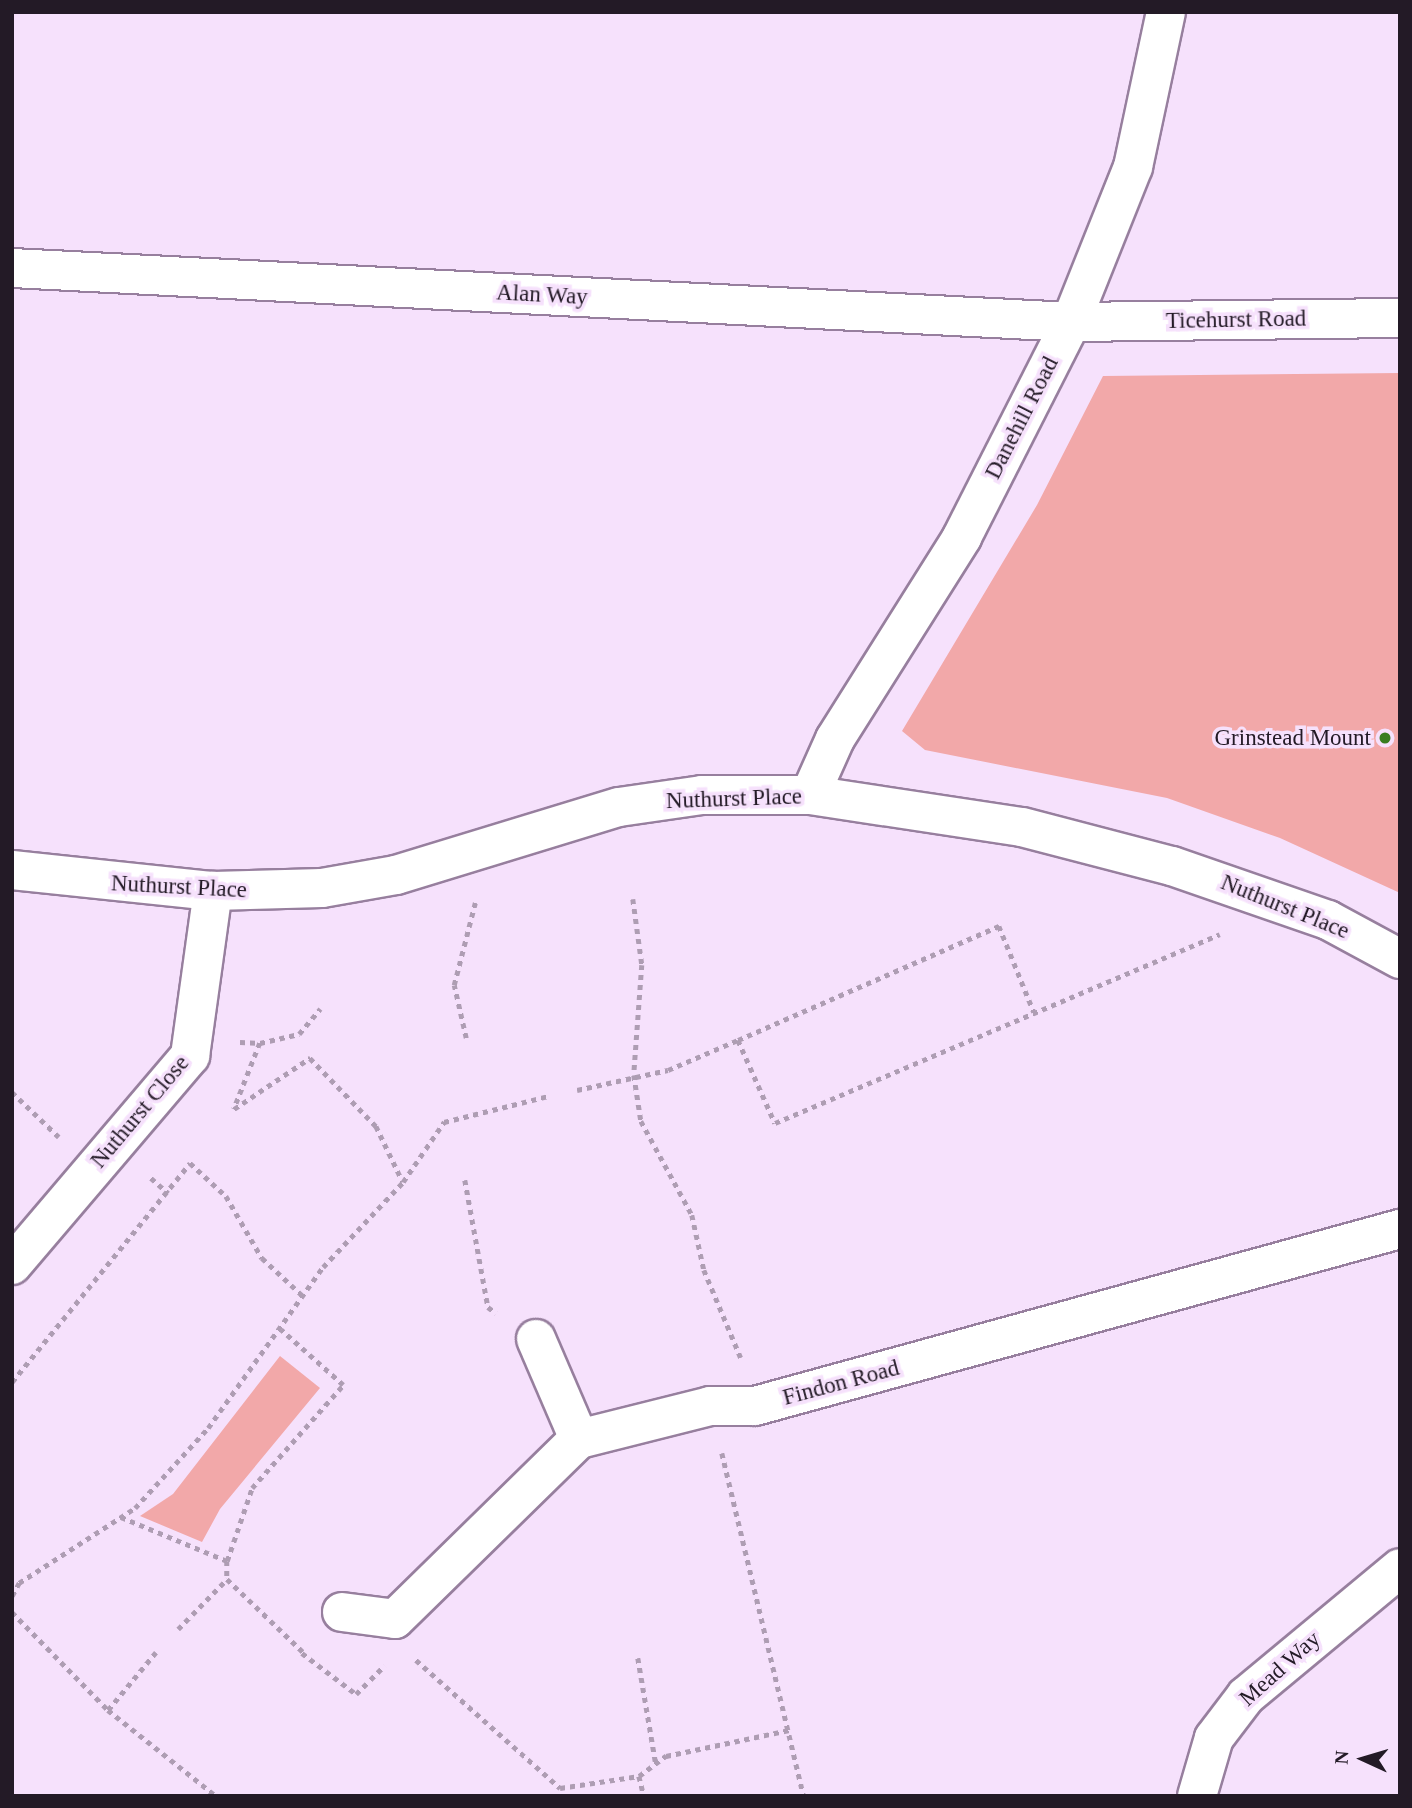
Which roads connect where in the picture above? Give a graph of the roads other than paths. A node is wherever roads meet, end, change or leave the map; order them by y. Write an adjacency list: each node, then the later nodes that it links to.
1 (1166, 12): 4 (street, Danehill Road)
2 (12, 268): 4 (street, Alan Way)
3 (1400, 318): 4 (street, Ticehurst Road)
4 (1071, 322): 5 (street, Danehill Road)
5 (810, 795): 7 (street, Nuthurst Place); 8 (street, Nuthurst Place)
6 (12, 870): 7 (street, Nuthurst Place)
7 (213, 891): 10 (street, Nuthurst Close)
8 (1400, 959)
9 (1400, 1229): 12 (street, Findon Road)
10 (12, 1265)
11 (536, 1339): 12 (street)
12 (579, 1439): 14 (street)
13 (1400, 1568): 15 (street, Mead Way)
14 (342, 1612)
15 (1197, 1796)

